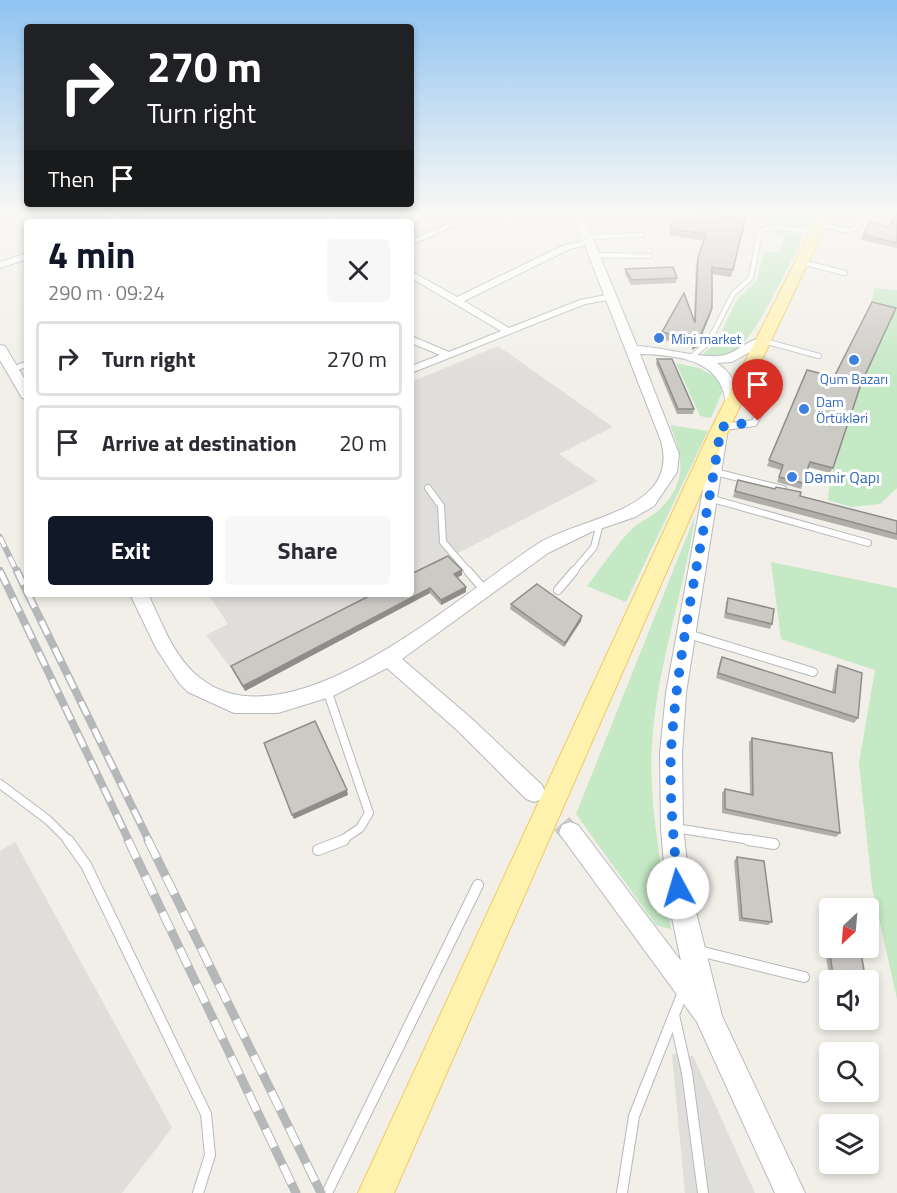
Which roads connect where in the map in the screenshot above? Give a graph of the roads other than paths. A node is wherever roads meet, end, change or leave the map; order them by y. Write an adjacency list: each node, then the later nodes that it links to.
1 (529, 266): 9 (street)
2 (598, 266): 8 (main road)
3 (753, 266): 17 (lane)
4 (800, 266): 12 (main road)
5 (816, 266): 6 (lane)
6 (845, 273)
7 (414, 276): 9 (street)
8 (611, 297): 10 (street); 14 (main road)
9 (457, 301): 10 (street)
10 (509, 332): 15 (street)
11 (414, 340): 15 (street)
12 (763, 341): 16 (lane); 17 (main road); 21 (main road)
13 (0, 349): 19 (main road)
14 (633, 350): 17 (main road); 29 (main road)
15 (448, 356): 20 (street)
16 (819, 356)
17 (694, 359): 23 (main road)
18 (24, 365): 19 (street)
19 (12, 369): 22 (main road)
20 (414, 369)
21 (744, 380): 23 (main road); 24 (lane)
22 (24, 390)
23 (733, 403): 24 (main road)
24 (721, 427): 25 (main road); 52 (main road)
25 (715, 472): 27 (lane); 28 (main road)
26 (428, 488): 32 (lane)
27 (787, 490)
28 (709, 498): 30 (lane); 34 (main road)
29 (600, 523): 31 (lane); 32 (main road)
30 (868, 543)
31 (558, 590)
32 (485, 591): 35 (main road)
33 (140, 597): 37 (main road)
34 (686, 633): 36 (lane); 40 (main road)
35 (388, 658): 37 (main road); 39 (main road)
36 (813, 672)
37 (327, 690): 43 (lane)
38 (0, 784): 50 (lane)
39 (534, 792)
40 (672, 828): 42 (lane); 45 (main road)
41 (570, 833): 47 (main road)
42 (774, 844)
43 (318, 850)
44 (478, 885): 51 (lane)
45 (691, 949): 46 (lane); 49 (main road)
46 (804, 977)
47 (686, 987): 48 (lane); 49 (main road)
48 (674, 1015): 53 (lane); 54 (lane)
49 (709, 1018): 55 (main road)
50 (198, 1193)
51 (327, 1193)
52 (376, 1193)
53 (622, 1193)
54 (703, 1193)
55 (790, 1193)

